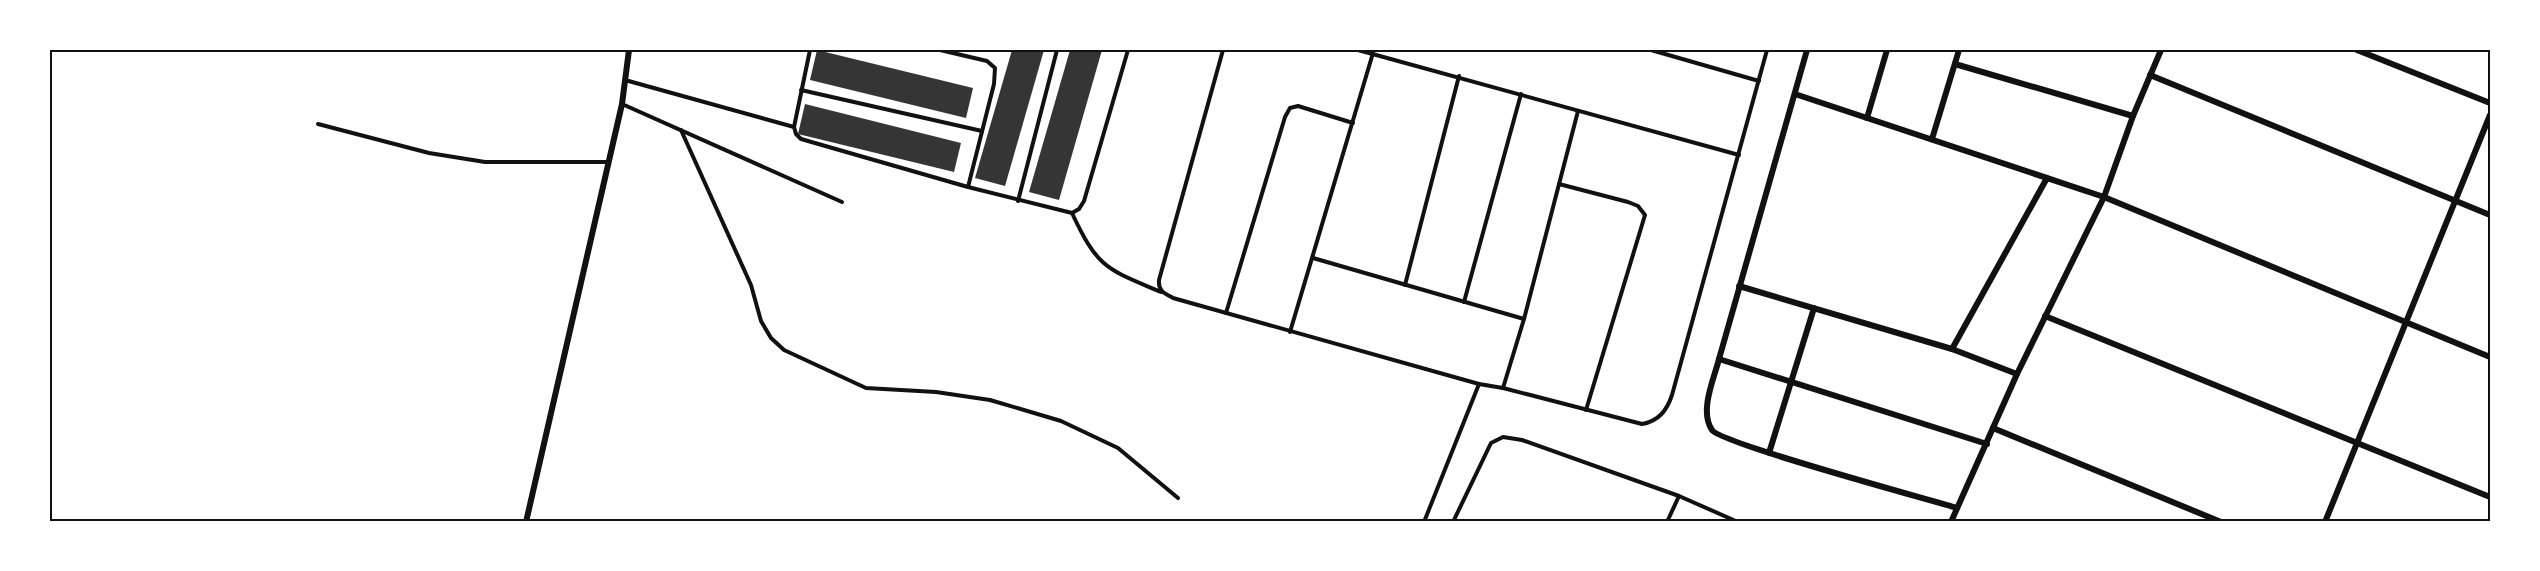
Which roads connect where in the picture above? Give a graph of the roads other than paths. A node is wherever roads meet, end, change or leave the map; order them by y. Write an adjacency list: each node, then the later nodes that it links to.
1 (629, 50): 19 (street)
2 (810, 50): 21 (lane)
3 (940, 50): 34 (lane)
4 (1057, 50): 42 (lane)
5 (1128, 50): 45 (lane)
6 (1223, 50): 50 (lane)
7 (1358, 50): 15 (lane)
8 (1651, 50): 20 (lane)
9 (1767, 50): 20 (lane)
10 (1807, 50): 23 (street)
11 (1887, 50): 29 (street)
12 (1959, 50): 16 (street)
13 (2161, 50): 17 (street)
14 (2357, 50): 25 (street)
15 (1373, 53): 18 (lane); 30 (lane)
16 (1955, 64): 28 (street); 35 (street)
17 (2150, 75): 28 (street); 43 (street)
18 (1459, 76): 22 (lane); 48 (lane)
19 (625, 80): 24 (street); 32 (lane)
20 (1759, 81): 36 (lane)
21 (801, 90): 32 (lane); 34 (lane)
22 (1521, 94): 26 (lane); 51 (lane)
23 (1795, 94): 29 (street); 49 (street)
24 (622, 104): 33 (lane); 37 (street)
25 (2490, 104)
26 (1578, 111): 36 (lane); 39 (lane)
27 (2490, 115): 43 (street)
28 (2133, 116): 41 (street)
29 (1867, 118): 35 (street)
30 (1353, 123): 47 (lane); 53 (lane)
31 (318, 124): 37 (lane)
32 (794, 127): 40 (lane)
33 (681, 130): 44 (lane); 72 (lane)
34 (982, 131): 40 (lane)
35 (1932, 140): 38 (street)
36 (1739, 155): 65 (lane)
37 (609, 162): 74 (street)
38 (2047, 178): 41 (street); 58 (street)
39 (1559, 183): 55 (lane); 65 (lane)
40 (969, 188): 42 (lane)
41 (2104, 197): 54 (street); 56 (street)
42 (1018, 201): 45 (lane)
43 (2456, 201): 46 (street); 56 (street)
44 (842, 202)
45 (1072, 213): 50 (lane)
46 (2490, 215)
47 (1313, 258): 48 (lane); 57 (lane)
48 (1405, 285): 51 (lane)
49 (1739, 286): 52 (street); 60 (street)
50 (1162, 292): 53 (lane)
51 (1464, 302): 55 (lane)
52 (1814, 308): 58 (street); 62 (street)
53 (1226, 313): 57 (lane)
54 (2045, 316): 61 (street); 67 (street)
55 (1524, 319): 64 (lane)
56 (2406, 322): 59 (street); 67 (street)
57 (1290, 332): 63 (lane)
58 (1952, 350): 61 (street)
59 (2490, 357)
60 (1719, 359): 62 (street); 69 (street)
61 (2017, 374): 66 (street)
62 (1792, 381): 68 (street); 69 (street)
63 (1479, 384): 64 (lane); 75 (lane)
64 (1503, 388): 65 (lane)
65 (1586, 410)
66 (1993, 428): 68 (street); 80 (street)
67 (2357, 443): 71 (street); 81 (street)
68 (1987, 444): 73 (street)
69 (1769, 453): 73 (street)
70 (1679, 496): 76 (lane); 77 (lane); 78 (lane)
71 (2490, 497)
72 (1178, 498)
73 (1957, 508): 79 (street)
74 (526, 522)
75 (1424, 522)
76 (1453, 522)
77 (1667, 522)
78 (1738, 522)
79 (1951, 522)
80 (2221, 522)
81 (2325, 522)

